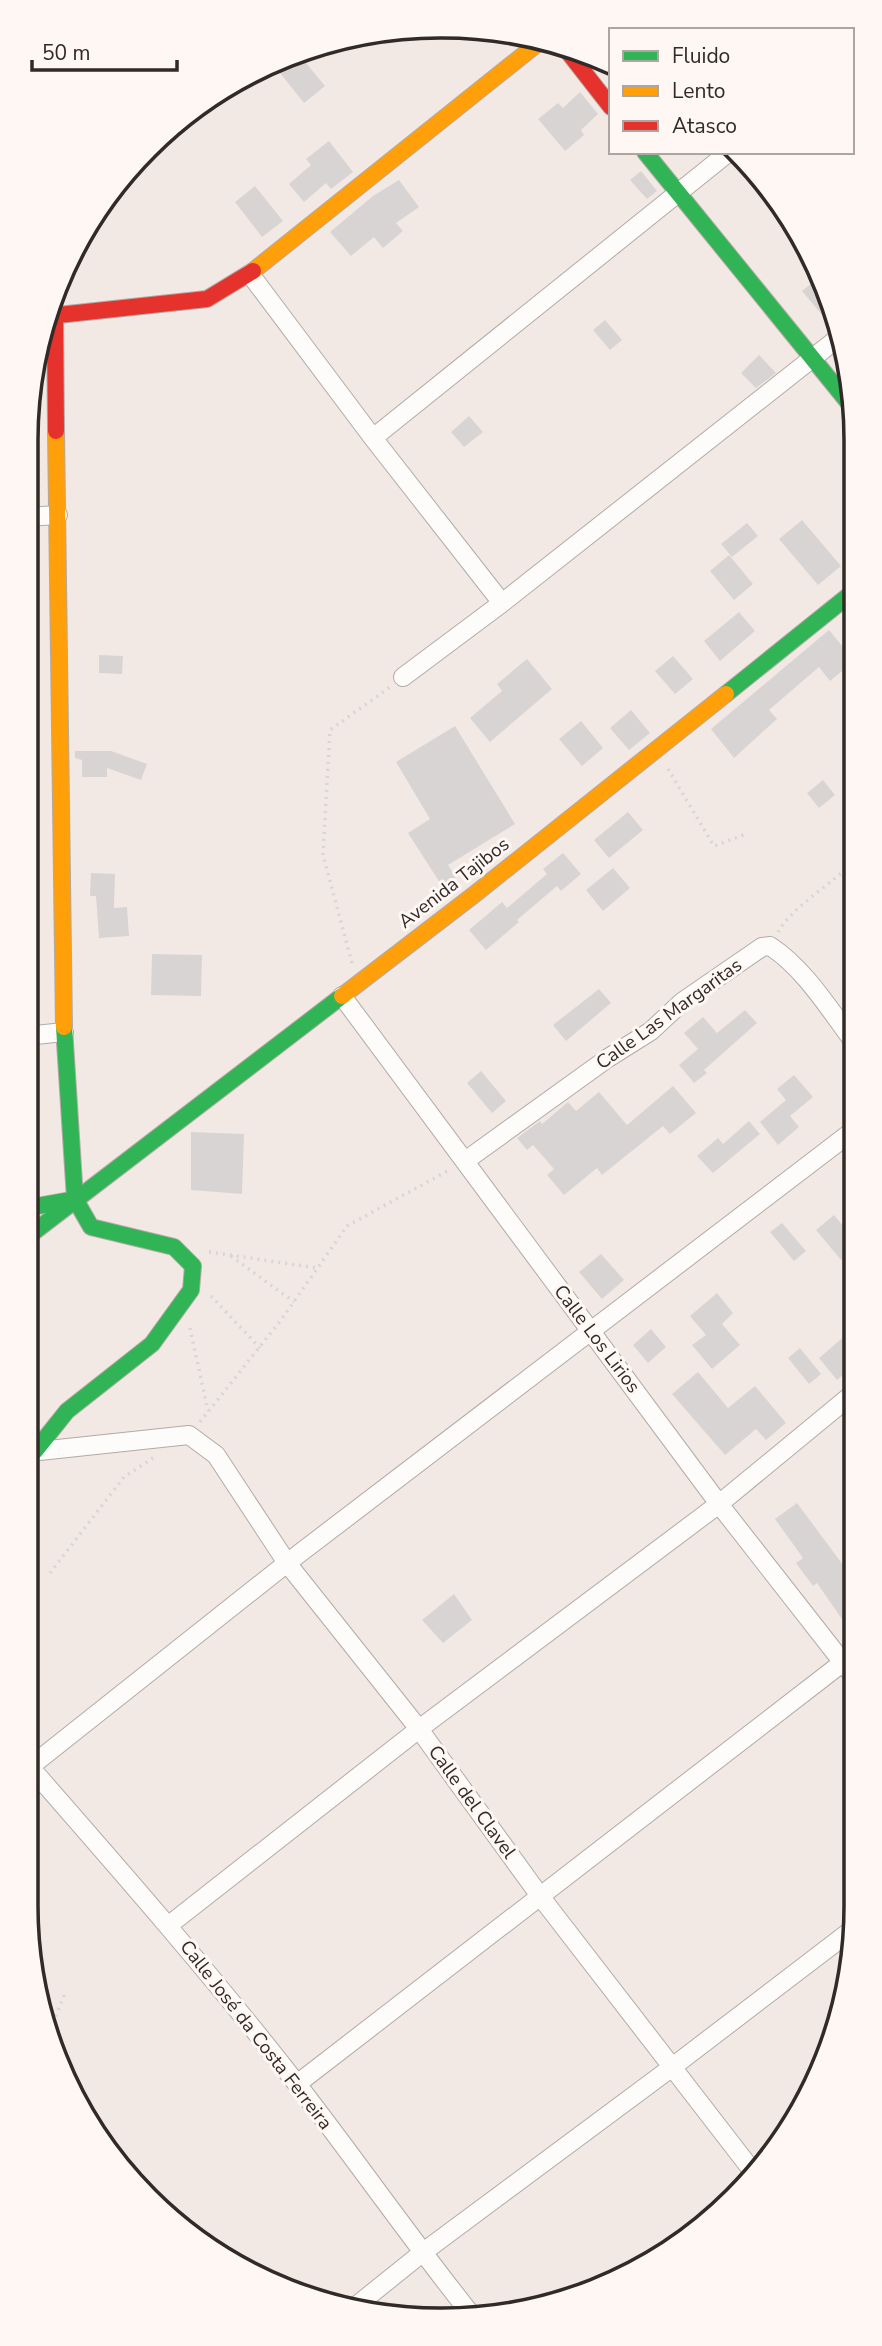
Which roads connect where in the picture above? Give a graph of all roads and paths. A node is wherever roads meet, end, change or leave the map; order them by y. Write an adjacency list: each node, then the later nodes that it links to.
1 (531, 49): 7 (street)
2 (576, 62): 3 (street)
3 (609, 104)
4 (647, 154): 6 (street)
5 (725, 155): 6 (street)
6 (677, 193): 11 (street); 13 (street)
7 (250, 274): 8 (street); 13 (street)
8 (59, 315)
9 (53, 335): 14 (street)
10 (831, 343): 11 (street)
11 (814, 357): 12 (street); 17 (street)
12 (840, 392)
13 (373, 438): 17 (street)
14 (58, 515): 15 (street); 26 (street)
15 (39, 516)
16 (844, 599): 19 (street, Avenida Tajibos)
17 (502, 603): 18 (street)
18 (403, 677): 23 (path)
19 (656, 749): 20 (path); 23 (street, Avenida Tajibos)
20 (746, 834)
21 (844, 872): 22 (path)
22 (770, 946): 25 (street); 29 (street, Calle Las Margaritas)
23 (367, 976): 24 (street, Avenida Tajibos)
24 (342, 996): 29 (street, Calle Los Lirios); 30 (street, Avenida Tajibos)
25 (844, 1029)
26 (64, 1032): 27 (street); 30 (street)
27 (39, 1035)
28 (844, 1138): 39 (street)
29 (465, 1161): 35 (path); 39 (street, Calle Los Lirios)
30 (75, 1199): 31 (street, Avenida Tajibos); 32 (street, Avenida Tajibos); 36 (street)
31 (39, 1206)
32 (39, 1228)
33 (208, 1252): 34 (path)
34 (230, 1255): 35 (path); 38 (path)
35 (318, 1268): 38 (path)
36 (192, 1276): 37 (street); 40 (path)
37 (184, 1300): 42 (path); 44 (street)
38 (294, 1302): 40 (path)
39 (591, 1331): 47 (street, Calle Los Lirios); 48 (street)
40 (260, 1348): 42 (path)
41 (844, 1401): 47 (street)
42 (208, 1411): 43 (path)
43 (189, 1435): 45 (street); 48 (street, Calle del Clavel)
44 (39, 1443)
45 (39, 1451)
46 (156, 1456): 49 (path)
47 (719, 1503): 50 (street, Calle Los Lirios); 52 (street)
48 (287, 1563): 52 (street, Calle del Clavel); 53 (street)
49 (50, 1573)
50 (844, 1652)
51 (844, 1662): 55 (street)
52 (419, 1729): 55 (street, Calle del Clavel); 56 (street)
53 (39, 1759)
54 (39, 1780): 56 (street, Calle José da Costa Ferreira)
55 (540, 1896): 60 (street, Calle del Clavel); 61 (street)
56 (169, 1925): 61 (street, Calle José da Costa Ferreira)
57 (842, 1937): 60 (street)
58 (65, 1993): 59 (path)
59 (55, 2018)
60 (671, 2068): 62 (street, Calle del Clavel); 63 (street)
61 (297, 2084): 63 (street, Calle José da Costa Ferreira)
62 (748, 2165)
63 (422, 2253): 64 (street); 65 (street, Calle José da Costa Ferreira)
64 (363, 2300)
65 (465, 2307)

